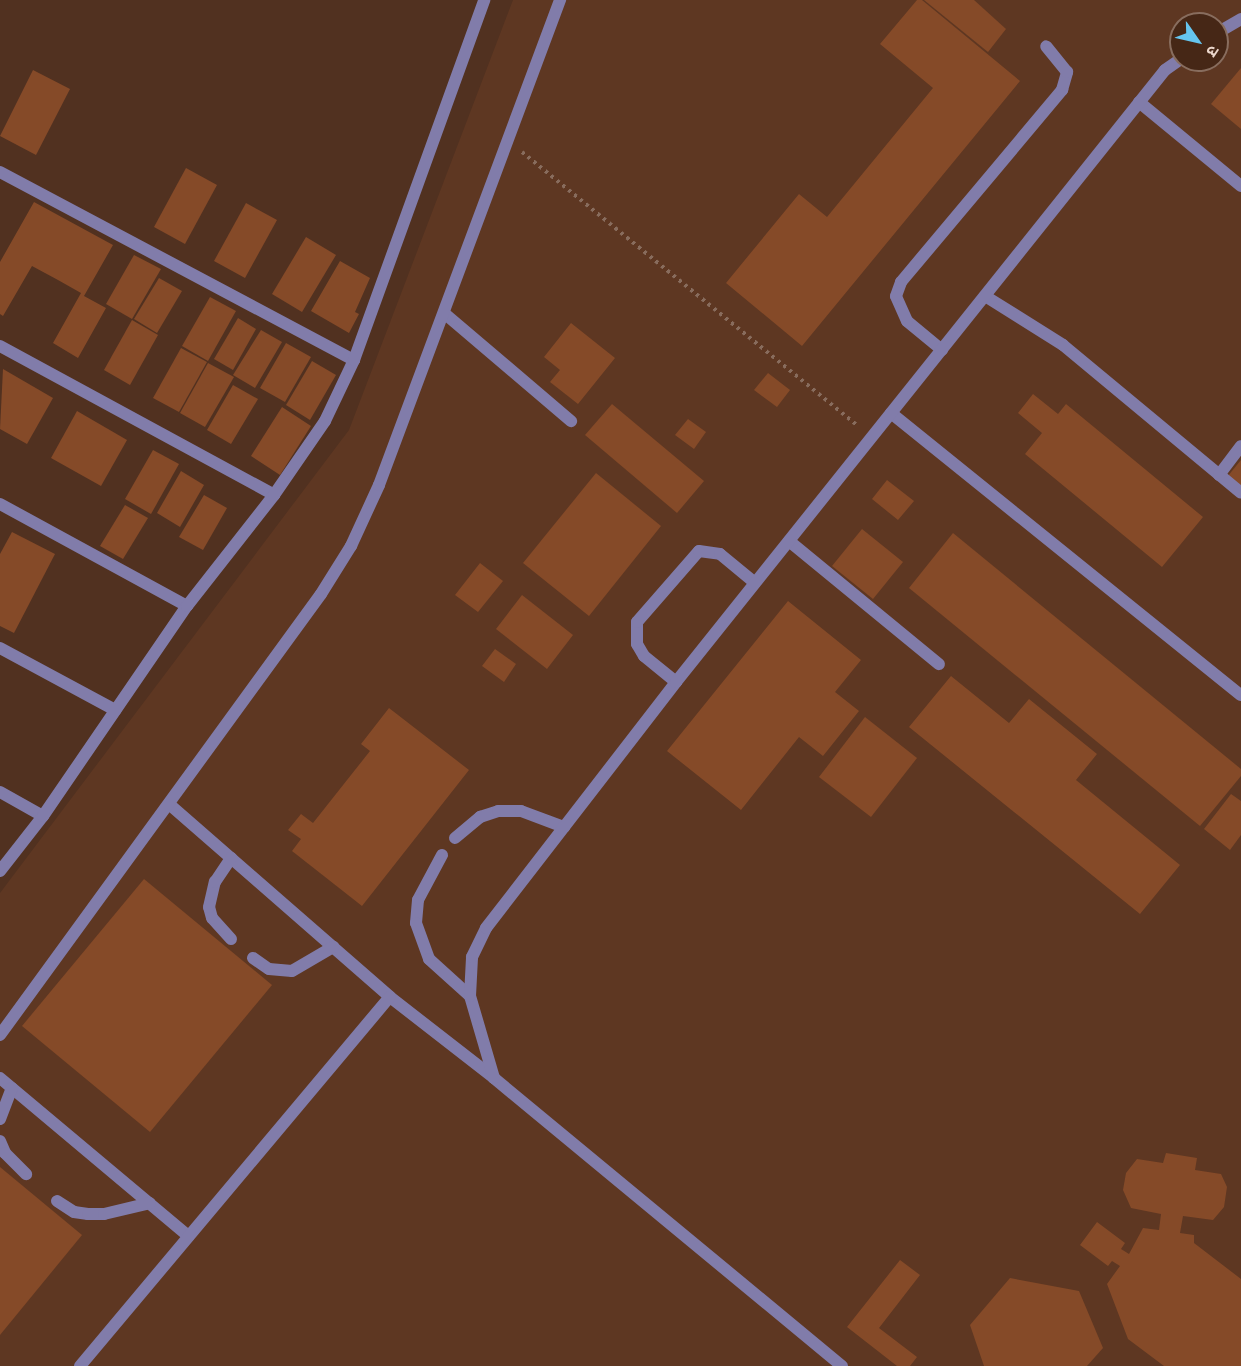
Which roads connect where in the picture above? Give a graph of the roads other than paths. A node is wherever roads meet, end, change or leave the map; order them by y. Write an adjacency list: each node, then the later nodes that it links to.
1 (484, 0): 12 (street)
2 (560, 0): 9 (street)
3 (1046, 46): 11 (street)
4 (1169, 67): 5 (street)
5 (1139, 102): 7 (street); 8 (street)
6 (0, 172): 12 (street)
7 (1241, 186)
8 (985, 296): 11 (street); 16 (street)
9 (444, 313): 14 (street); 29 (street)
10 (0, 346): 18 (street)
11 (942, 350): 13 (street)
12 (354, 360): 18 (street)
13 (891, 413): 20 (street); 26 (street)
14 (571, 421)
15 (1241, 446): 16 (street)
16 (1219, 475): 17 (street)
17 (1241, 493)
18 (274, 495): 22 (street)
19 (0, 504): 22 (street)
20 (789, 541): 21 (street); 24 (street)
21 (754, 583): 25 (street); 25 (street)
22 (187, 606): 27 (street)
23 (0, 648): 27 (street)
24 (939, 664)
25 (676, 682): 31 (street)
26 (1241, 695)
27 (115, 710): 30 (street)
28 (0, 792): 30 (street)
29 (169, 804): 34 (street); 41 (street)
30 (43, 816): 35 (street)
31 (564, 827): 32 (street); 39 (street)
32 (455, 838)
33 (441, 855): 39 (street)
34 (231, 858): 36 (street); 37 (street)
35 (0, 871)
36 (231, 939)
37 (333, 947): 38 (street); 40 (street)
38 (252, 958)
39 (470, 996): 43 (street)
40 (390, 997): 43 (street); 50 (street)
41 (0, 1035)
42 (0, 1078): 44 (street)
43 (494, 1078): 52 (street)
44 (12, 1089): 45 (street); 49 (street)
45 (0, 1119)
46 (0, 1142): 47 (street)
47 (26, 1174)
48 (57, 1201): 49 (street)
49 (150, 1203): 50 (street)
50 (188, 1236): 51 (street)
51 (80, 1366)
52 (842, 1366)

